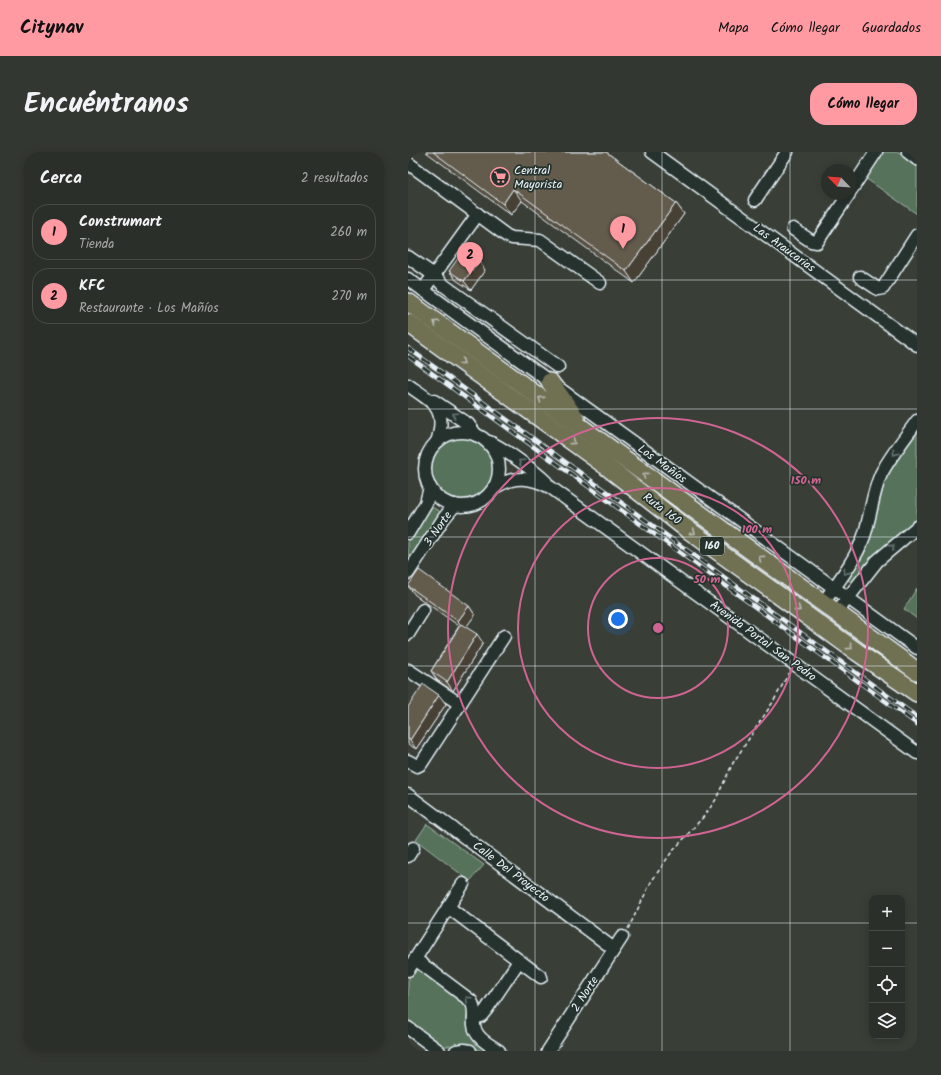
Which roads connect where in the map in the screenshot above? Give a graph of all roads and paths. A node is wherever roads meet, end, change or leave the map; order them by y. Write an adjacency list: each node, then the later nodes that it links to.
1 (652, 152): 21 (street, Las Araucarias)
2 (787, 152): 8 (street)
3 (876, 152): 7 (street)
4 (908, 152): 5 (street)
5 (917, 159)
6 (408, 163): 10 (street)
7 (857, 181)
8 (755, 200)
9 (845, 200): 11 (street)
10 (478, 214): 14 (street); 17 (street)
11 (793, 229)
12 (917, 235): 15 (street)
13 (408, 257): 14 (street)
14 (434, 275): 18 (street); 22 (street)
15 (860, 277)
16 (408, 278): 18 (street, Los Mañíos)
17 (600, 283)
18 (423, 290): 23 (street, Los Mañíos)
19 (408, 302): 27 (highway, Ruta 160 / 160, one-way to 19)
20 (408, 323): 42 (highway, Ruta 160 / 160, one-way to 42)
21 (917, 344)
22 (558, 367)
23 (550, 382): 27 (highway); 38 (street, Los Mañíos)
24 (408, 385): 25 (street)
25 (430, 400): 28 (street, one-way to 25); 29 (street, 3 Norte)
26 (917, 421): 38 (street, one-way to 38)
27 (584, 430): 40 (highway, Ruta 160 / 160, one-way to 27)
28 (476, 435): 29 (street); 30 (street)
29 (437, 442): 31 (street, 3 Norte)
30 (488, 442): 32 (street, Avenida Portal San Pedro, one-way to 30); 33 (street)
31 (430, 487): 34 (street, 3 Norte); 36 (street, 3 Norte)
32 (550, 487): 33 (street, Avenida Portal San Pedro); 46 (street, Avenida Portal San Pedro)
33 (494, 488): 34 (street, 3 Norte)
34 (455, 505): 37 (street, 3 Norte)
35 (917, 527): 39 (street, one-way to 35)
36 (408, 532)
37 (408, 573)
38 (834, 588): 39 (street, Los Mañíos); 40 (street)
39 (848, 598): 40 (street); 45 (street, Los Mañíos)
40 (830, 608): 42 (highway); 48 (highway, Ruta 160 / 160)
41 (423, 610): 43 (street)
42 (819, 624): 49 (highway, Ruta 160 / 160, one-way to 49)
43 (408, 634)
44 (504, 636): 50 (street)
45 (917, 648)
46 (795, 665): 51 (street, Avenida Portal San Pedro); 56 (path)
47 (408, 670): 50 (street)
48 (917, 671)
49 (917, 693)
50 (460, 704): 52 (street)
51 (917, 754)
52 (408, 761)
53 (408, 795): 58 (street, Calle Del Proyecto)
54 (463, 884): 55 (street)
55 (448, 907): 59 (street); 60 (street)
56 (630, 926)
57 (622, 937): 58 (street, 2 Norte)
58 (614, 949): 69 (street, 2 Norte)
59 (415, 959): 61 (street); 63 (street, one-way to 59)
60 (519, 961): 62 (street); 63 (street)
61 (408, 970)
62 (541, 977)
63 (474, 1018): 68 (street)
64 (408, 1028): 65 (street)
65 (439, 1051)
66 (456, 1051): 67 (street)
67 (470, 1051)
68 (500, 1051)
69 (548, 1051)

